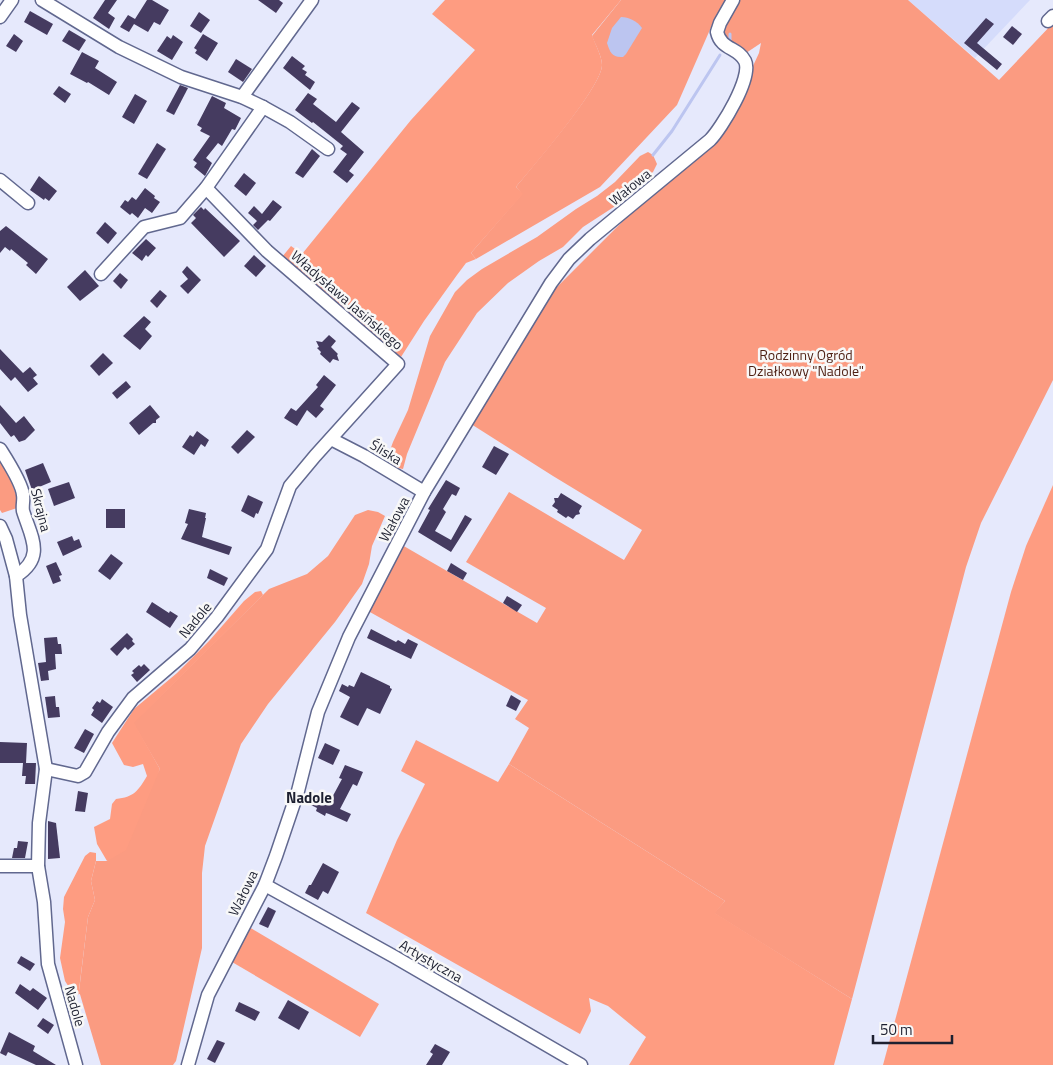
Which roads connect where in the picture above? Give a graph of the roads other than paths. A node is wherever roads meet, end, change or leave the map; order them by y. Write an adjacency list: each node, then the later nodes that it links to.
1 (12, 0): 5 (street)
2 (42, 0): 6 (street)
3 (312, 0): 6 (street)
4 (733, 0): 15 (street, Wałowa)
5 (0, 17)
6 (242, 97): 7 (street)
7 (263, 107): 8 (street); 10 (street)
8 (328, 149)
9 (0, 180): 11 (street)
10 (206, 188): 12 (street); 13 (street, Władysława Jasińskiego)
11 (28, 203)
12 (101, 274)
13 (331, 439): 15 (street, Śliska); 18 (street, Nadole)
14 (0, 449): 17 (street, Skrajna)
15 (424, 492): 21 (street, Wałowa)
16 (0, 526): 17 (street, Nadole)
17 (16, 576): 18 (street, Nadole)
18 (46, 769): 20 (street, Nadole)
19 (0, 866): 20 (street)
20 (38, 866): 23 (street, Nadole)
21 (265, 885): 22 (street, Wałowa); 24 (street, Artystyczna)
22 (192, 1063)
23 (76, 1065)
24 (581, 1065)

